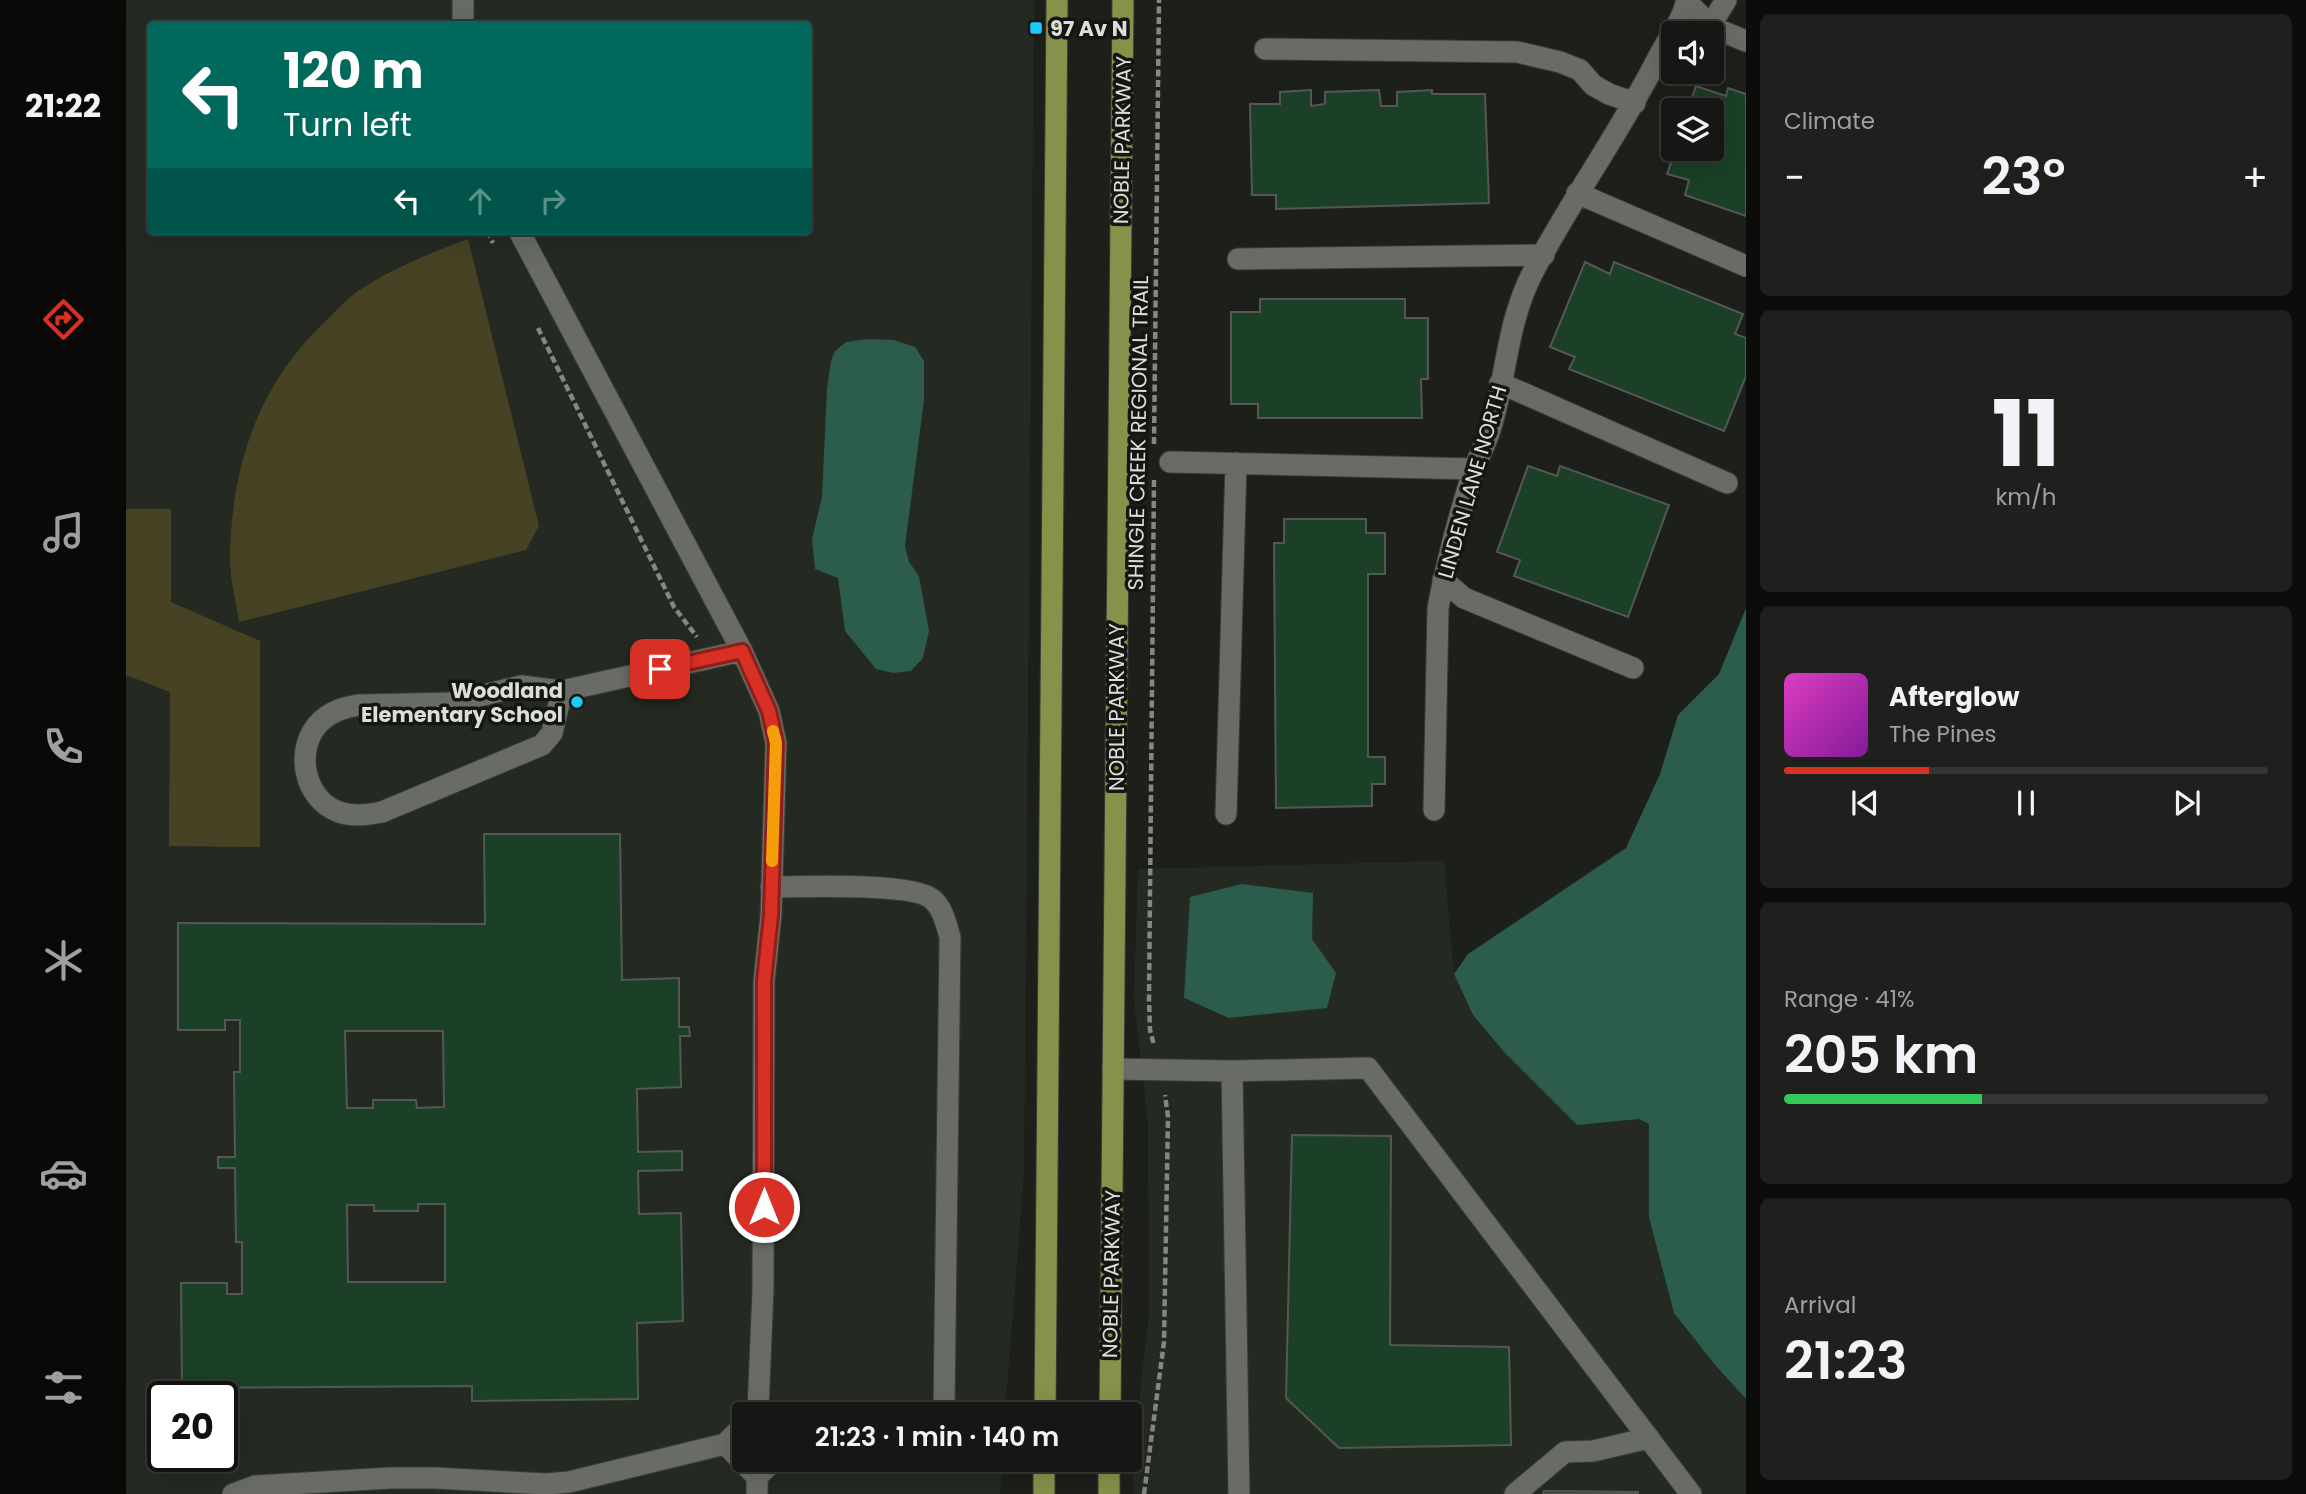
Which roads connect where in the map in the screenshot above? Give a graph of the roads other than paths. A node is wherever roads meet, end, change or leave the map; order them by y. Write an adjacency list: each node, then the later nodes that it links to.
1 (463, 0): 6 (street)
2 (1057, 0): 35 (main road)
3 (1123, 0): 31 (main road, NOBLE PARKWAY)
4 (1726, 0): 8 (street)
5 (1687, 1): 7 (street); 13 (street, LINDEN LANE NORTH)
6 (463, 21)
7 (1702, 21)
8 (1714, 21)
9 (1724, 34): 10 (street)
10 (1746, 41)
11 (1265, 49): 13 (street)
12 (1661, 78): 13 (street, LINDEN LANE NORTH)
13 (1635, 103): 14 (street, LINDEN LANE NORTH)
14 (1577, 193): 16 (street, LINDEN LANE NORTH); 18 (street)
15 (521, 235): 25 (street)
16 (1544, 255): 17 (street); 19 (street, LINDEN LANE NORTH)
17 (1238, 259)
18 (1746, 266)
19 (1500, 383): 22 (street, LINDEN LANE NORTH); 23 (street)
20 (1159, 462): 21 (street)
21 (1236, 463): 22 (street); 29 (street)
22 (1474, 469): 24 (street, LINDEN LANE NORTH)
23 (1727, 483)
24 (1443, 580): 26 (street); 28 (street, LINDEN LANE NORTH)
25 (742, 651): 27 (street); 30 (street)
26 (1633, 668)
27 (562, 691): 27 (street)
28 (1434, 810)
29 (1226, 814)
30 (771, 887): 33 (street); 34 (street)
31 (1113, 1069): 32 (street); 36 (main road, NOBLE PARKWAY)
32 (1232, 1071): 38 (street); 46 (street)
33 (755, 1402)
34 (944, 1402)
35 (1045, 1402)
36 (1110, 1402)
37 (732, 1437): 39 (street)
38 (1648, 1438): 47 (street); 48 (street)
39 (725, 1444): 42 (street); 43 (street)
40 (1044, 1472): 44 (main road)
41 (1109, 1472): 45 (main road)
42 (757, 1485)
43 (233, 1494)
44 (1044, 1494)
45 (1109, 1494)
46 (1239, 1494)
47 (1515, 1494)
48 (1691, 1494)

